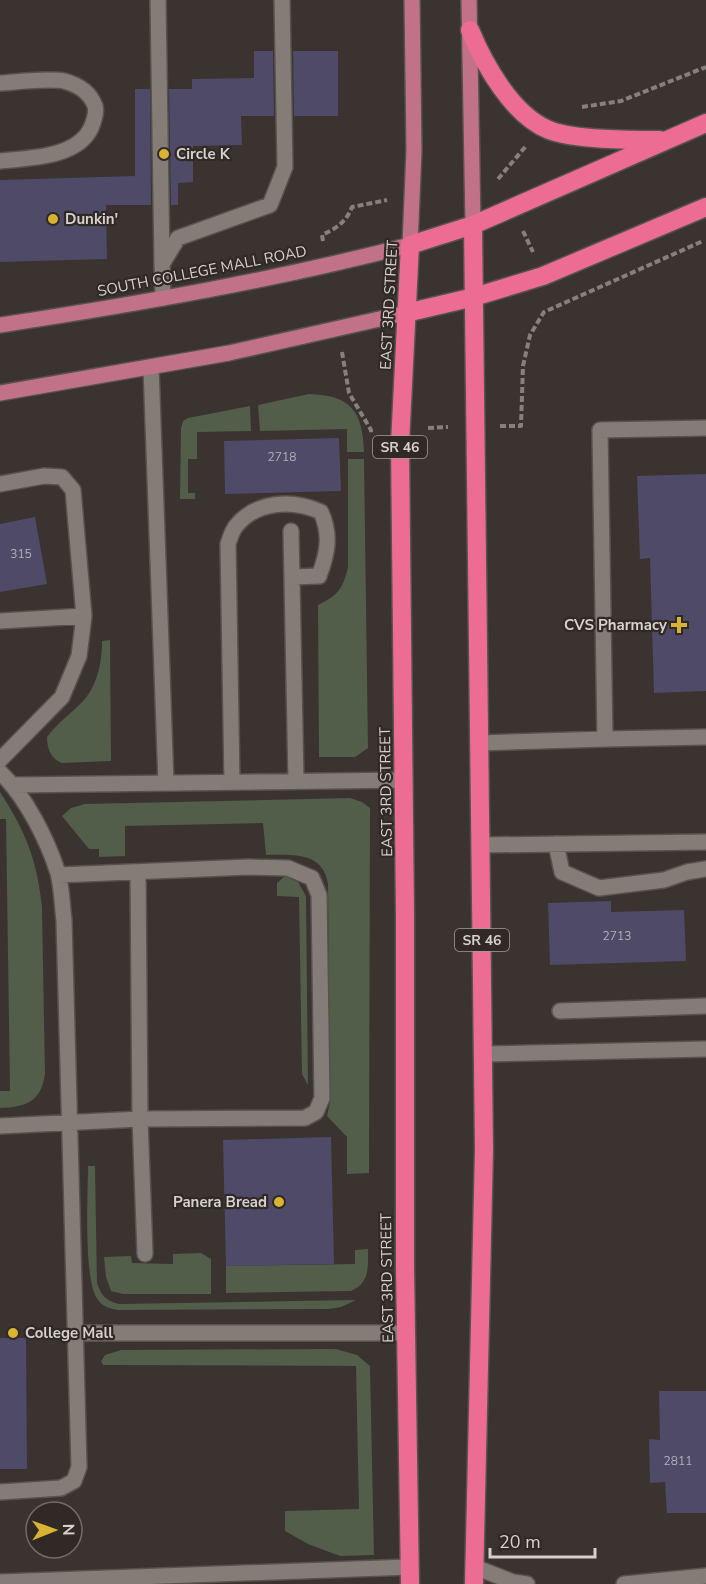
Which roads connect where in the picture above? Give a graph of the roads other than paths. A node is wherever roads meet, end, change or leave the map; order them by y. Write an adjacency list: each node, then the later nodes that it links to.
1 (158, 0): 13 (street)
2 (282, 0): 13 (street)
3 (412, 0): 12 (main road, EAST 3RD STREET)
4 (469, 0): 5 (main road)
5 (470, 30): 8 (highway); 11 (main road)
6 (0, 83): 9 (street)
7 (706, 123): 8 (highway)
8 (667, 140): 11 (highway)
9 (0, 161)
10 (706, 207): 14 (highway)
11 (473, 225): 12 (highway); 14 (highway)
12 (410, 245): 15 (main road, SOUTH COLLEGE MALL ROAD); 16 (highway, EAST 3RD STREET / SR 46)
13 (162, 264): 15 (street)
14 (474, 297): 16 (highway); 28 (highway, SR 46)
15 (163, 298): 17 (main road, SOUTH COLLEGE MALL ROAD)
16 (406, 314): 18 (main road); 31 (highway, EAST 3RD STREET / SR 46)
17 (0, 325)
18 (151, 368): 19 (main road); 34 (street)
19 (0, 393)
20 (706, 428): 27 (street)
21 (0, 484): 24 (street)
22 (291, 531): 23 (street)
23 (292, 577): 32 (street); 33 (street)
24 (84, 616): 25 (street); 29 (street)
25 (0, 621)
26 (706, 737): 27 (street)
27 (605, 739): 28 (street)
28 (479, 743): 38 (highway, SR 46)
29 (0, 760)
30 (0, 772): 35 (street)
31 (403, 780): 32 (street); 51 (highway, EAST 3RD STREET / SR 46)
32 (296, 781): 33 (street)
33 (232, 782): 34 (street)
34 (166, 783): 35 (street)
35 (13, 785): 41 (street)
36 (706, 842): 37 (street)
37 (556, 844): 38 (street); 39 (street)
38 (480, 845): 45 (highway, SR 46)
39 (706, 869)
40 (138, 872): 41 (street); 46 (street); 46 (street)
41 (59, 875): 47 (street)
42 (706, 1006): 43 (street)
43 (560, 1011)
44 (706, 1049): 45 (street)
45 (484, 1054): 54 (highway, SR 46)
46 (140, 1119): 47 (street); 49 (street)
47 (69, 1123): 48 (street); 50 (street)
48 (0, 1126)
49 (144, 1254)
50 (76, 1333): 51 (street); 52 (street)
51 (406, 1333): 53 (highway, EAST 3RD STREET / SR 46)
52 (0, 1492)
53 (410, 1575): 56 (street)
54 (475, 1576): 58 (street)
55 (706, 1576): 59 (street)
56 (320, 1577): 57 (street)
57 (0, 1582)
58 (527, 1584)
59 (624, 1584)

